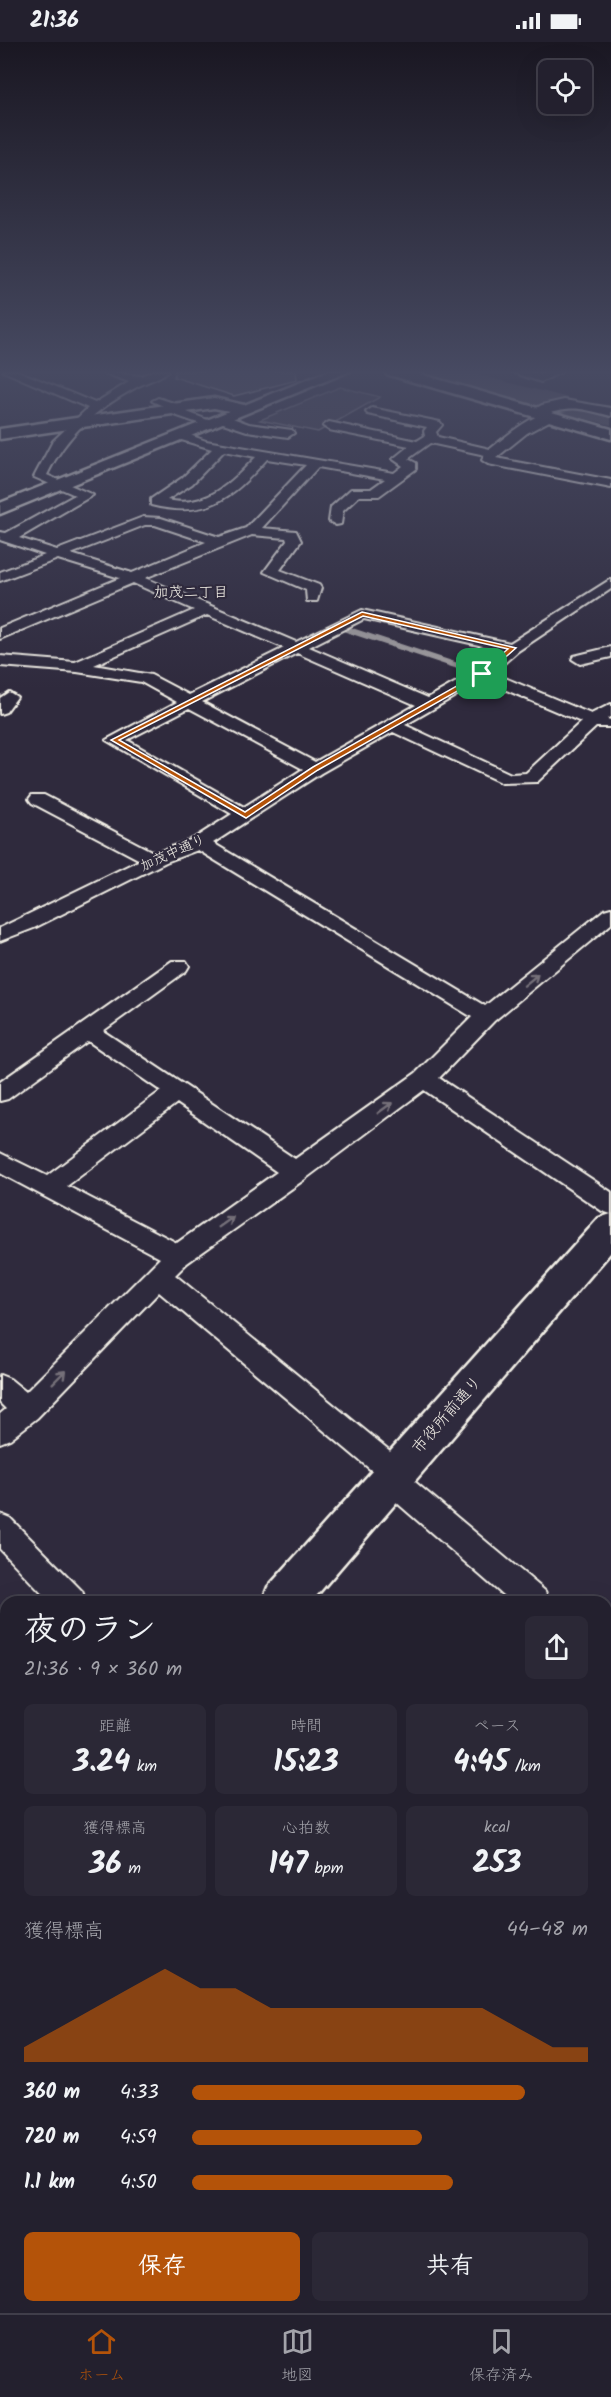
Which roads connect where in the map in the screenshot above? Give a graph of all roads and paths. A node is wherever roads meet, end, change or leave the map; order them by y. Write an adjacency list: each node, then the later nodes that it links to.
1 (39, 477): 9 (street)
2 (80, 477): 9 (street)
3 (192, 477): 4 (street)
4 (244, 477)
5 (302, 477): 12 (street)
6 (396, 477): 11 (street)
7 (575, 477): 8 (street)
8 (611, 484)
9 (60, 485): 10 (street); 13 (street)
10 (0, 509)
11 (336, 521)
12 (251, 531): 14 (street); 19 (street)
13 (4, 537): 15 (street)
14 (219, 542): 15 (street); 17 (street)
15 (60, 555): 16 (street); 17 (street)
16 (0, 577)
17 (133, 578): 20 (street); 21 (street)
18 (611, 583): 23 (street, 加茂中通り)
19 (312, 598)
20 (208, 609): 22 (street); 27 (street)
21 (0, 634)
22 (298, 647): 23 (street); 29 (street); 30 (street)
23 (513, 648): 28 (street, 加茂中通り)
24 (611, 652): 25 (street)
25 (580, 659)
26 (0, 661): 27 (street)
27 (77, 667): 29 (street)
28 (482, 674): 30 (street, 加茂中通り); 32 (street)
29 (189, 700): 35 (street); 37 (street)
30 (429, 705): 34 (street, 加茂中通り)
31 (611, 710): 32 (street)
32 (592, 721): 33 (street); 34 (street)
33 (611, 724)
34 (392, 725): 35 (street, 加茂中通り)
35 (315, 769): 37 (street, 加茂中通り)
36 (38, 794): 39 (street)
37 (246, 815): 38 (street, 加茂中通り)
38 (200, 843): 39 (street, 加茂中通り); 43 (street)
39 (154, 860): 41 (street, 加茂中通り)
40 (611, 914): 43 (street, one-way to 40)
41 (0, 934)
42 (179, 966): 44 (street)
43 (486, 1016): 45 (street)
44 (88, 1031): 46 (street); 47 (street)
45 (424, 1079): 49 (street, one-way to 45); 51 (street)
46 (177, 1091): 49 (street); 50 (street)
47 (0, 1093)
48 (0, 1162): 50 (street)
49 (297, 1173): 53 (street, one-way to 49)
50 (49, 1187): 53 (street)
51 (611, 1204)
52 (611, 1228): 58 (street, 市役所前通り)
53 (178, 1256): 54 (street)
54 (158, 1276): 56 (street, one-way to 54); 58 (street)
55 (0, 1387): 56 (street)
56 (27, 1410): 57 (street)
57 (0, 1430)
58 (393, 1476): 61 (street, 市役所前通り); 62 (street)
59 (0, 1528): 60 (street)
60 (65, 1596)
61 (288, 1596)
62 (527, 1596)

